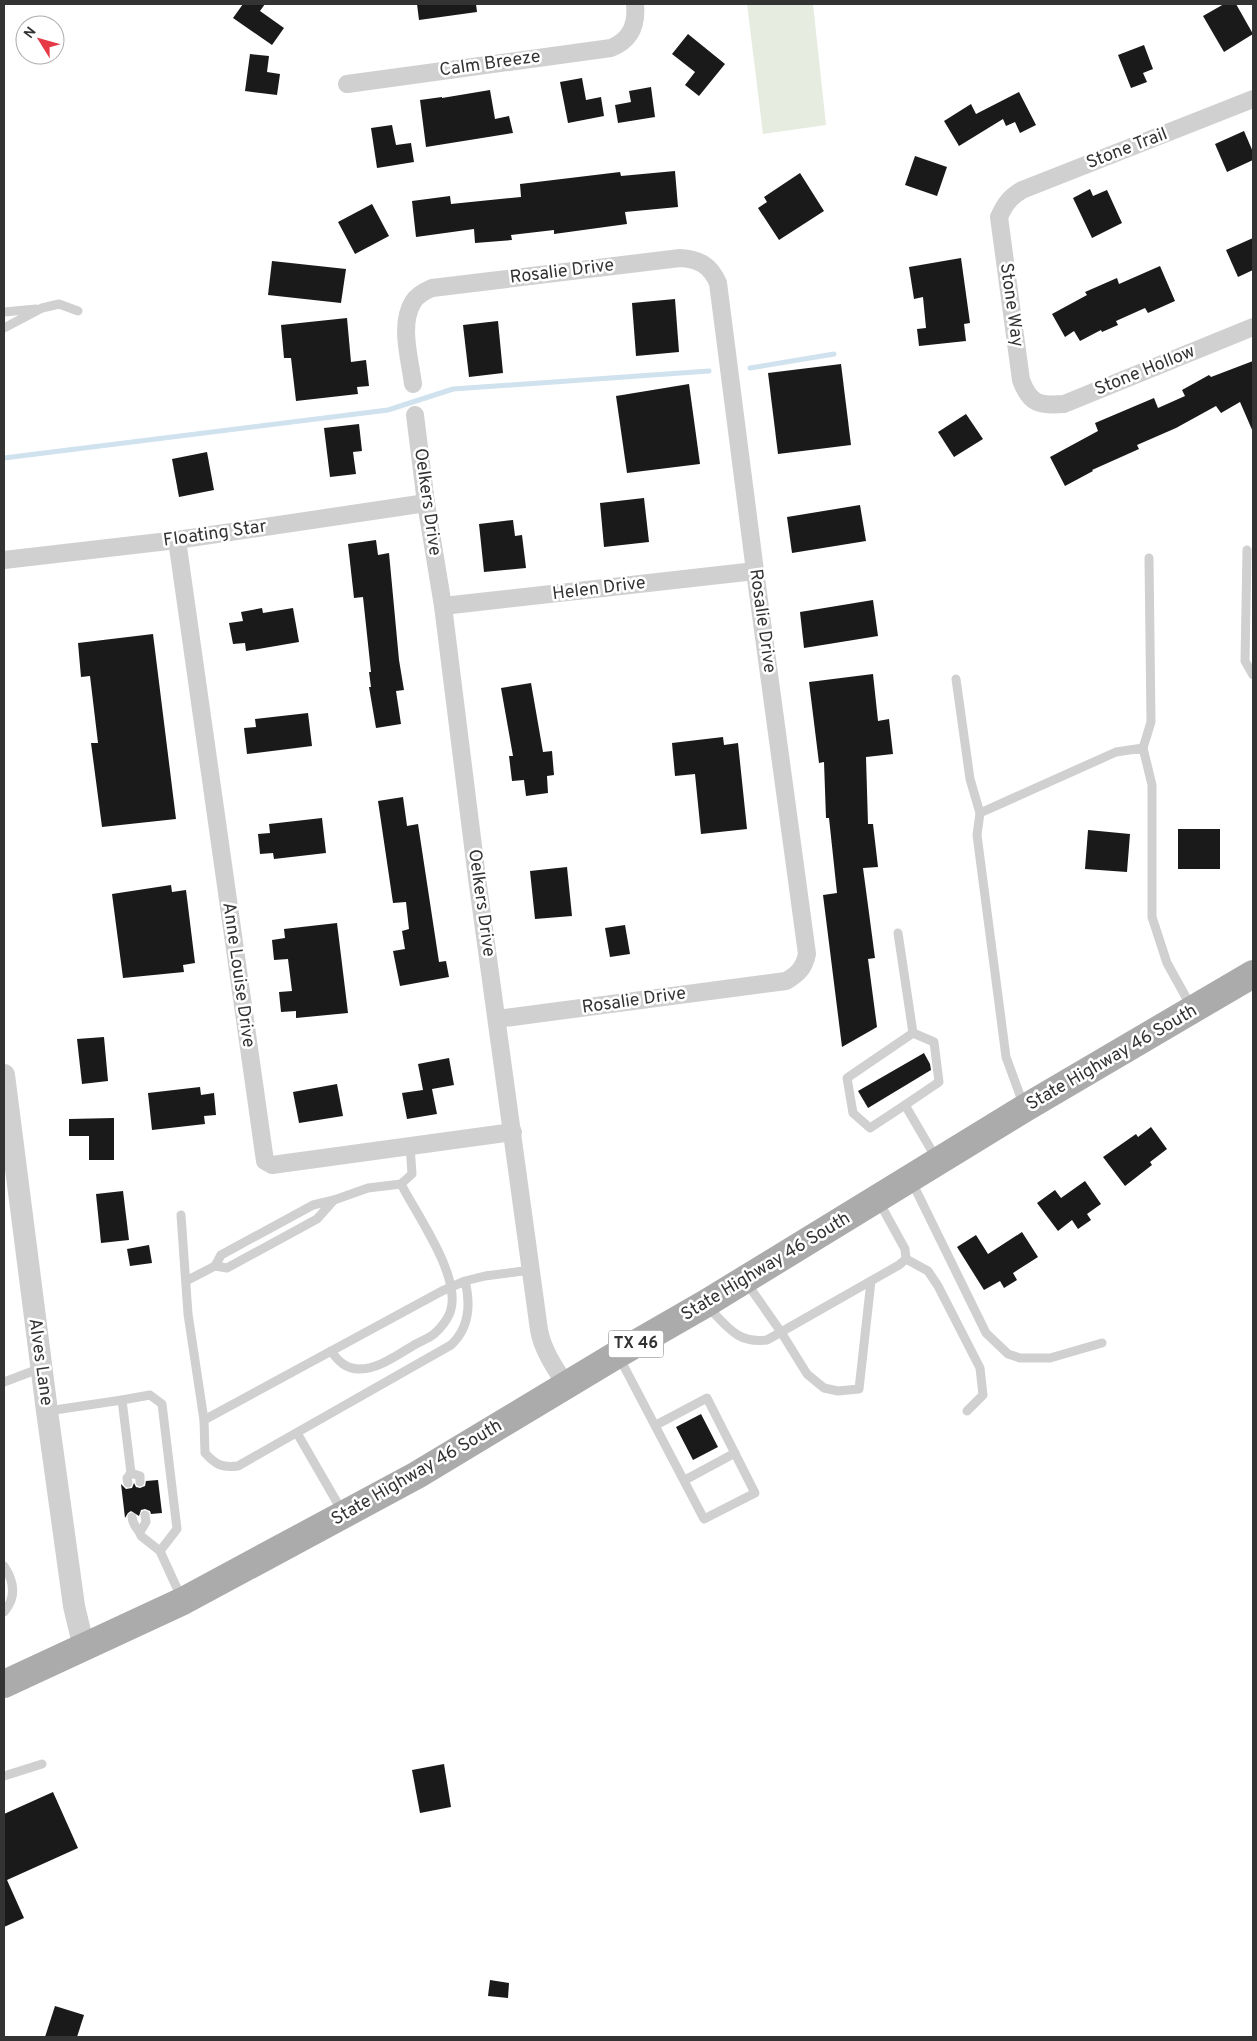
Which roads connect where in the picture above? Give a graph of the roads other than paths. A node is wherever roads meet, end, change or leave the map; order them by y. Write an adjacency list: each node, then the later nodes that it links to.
1 (634, 4): 2 (street, Calm Breeze)
2 (347, 84)
3 (1253, 99): 4 (street, Stone Trail)
4 (1005, 204): 11 (street, Stone Way)
5 (42, 308): 6 (lane); 7 (lane); 9 (lane)
6 (78, 311)
7 (4, 312)
8 (1253, 327): 11 (street, Stone Hollow)
9 (4, 328)
10 (413, 384): 18 (street, Rosalie Drive)
11 (1036, 402)
12 (415, 415): 13 (street, Oelkers Drive)
13 (426, 503): 14 (street, Floating Star); 19 (street, Oelkers Drive)
14 (177, 540): 17 (street, Floating Star); 33 (street, Anne Louise Drive)
15 (1247, 550): 20 (lane)
16 (1149, 558): 22 (lane)
17 (4, 560)
18 (755, 571): 19 (street, Helen Drive); 27 (street, Rosalie Drive)
19 (443, 606): 27 (street, Oelkers Drive)
20 (1253, 675)
21 (956, 679): 23 (lane)
22 (1143, 748): 23 (lane); 26 (lane)
23 (980, 813): 31 (lane)
24 (898, 933): 28 (lane)
25 (1253, 974): 26 (main road, State Highway 46 South / TX 46)
26 (1194, 1010): 31 (main road, State Highway 46 South / TX 46)
27 (497, 1019): 32 (street, Oelkers Drive)
28 (913, 1033): 30 (lane); 30 (lane)
29 (4, 1075): 37 (street, Alves Lane)
30 (905, 1105): 34 (lane)
31 (1025, 1108): 34 (main road, State Highway 46 South / TX 46)
32 (513, 1132): 33 (street, Anne Louise Drive); 43 (street, Oelkers Drive)
33 (410, 1146): 36 (lane)
34 (939, 1163): 35 (main road, State Highway 46 South / TX 46)
35 (910, 1180): 39 (main road, State Highway 46 South / TX 46); 51 (lane)
36 (401, 1184): 38 (lane); 48 (lane)
37 (10, 1185): 54 (street, Alves Lane)
38 (334, 1200): 42 (lane); 42 (lane)
39 (878, 1200): 41 (lane); 44 (main road, State Highway 46 South / TX 46)
40 (181, 1214): 45 (lane)
41 (906, 1259): 47 (lane); 58 (lane)
42 (215, 1266): 45 (lane)
43 (531, 1270): 46 (lane); 56 (street, Oelkers Drive)
44 (745, 1279): 49 (main road, State Highway 46 South / TX 46); 50 (lane)
45 (186, 1281): 60 (lane)
46 (465, 1281): 48 (lane); 62 (lane)
47 (871, 1281): 50 (lane); 50 (lane)
48 (451, 1288): 52 (lane); 52 (lane)
49 (705, 1304): 50 (lane); 53 (main road, State Highway 46 South / TX 46)
50 (781, 1332)
51 (1102, 1343)
52 (331, 1351): 60 (lane)
53 (618, 1354): 56 (main road, State Highway 46 South / TX 46); 61 (lane)
54 (42, 1368): 55 (lane); 59 (street, Alves Lane)
55 (4, 1382)
56 (566, 1385): 69 (main road, State Highway 46 South / TX 46)
57 (122, 1400): 59 (lane); 64 (lane); 72 (lane)
58 (967, 1410)
59 (47, 1411): 76 (street, Alves Lane)
60 (204, 1420): 62 (lane)
61 (656, 1425): 63 (lane); 65 (lane)
62 (297, 1433): 69 (lane)
63 (735, 1454): 65 (lane); 65 (lane)
64 (131, 1473): 66 (lane); 67 (lane)
65 (686, 1480)
66 (140, 1482)
67 (128, 1484)
68 (145, 1515): 71 (lane)
69 (345, 1515): 74 (main road, State Highway 46 South / TX 46)
70 (132, 1517): 71 (lane)
71 (140, 1532): 72 (lane)
72 (160, 1552): 74 (lane)
73 (4, 1566): 75 (lane)
74 (183, 1602): 76 (main road, State Highway 46 South / TX 46)
75 (4, 1612)
76 (84, 1648): 77 (main road, State Highway 46 South / TX 46)
77 (4, 1684)
78 (42, 1764): 79 (lane)
79 (4, 1776)

